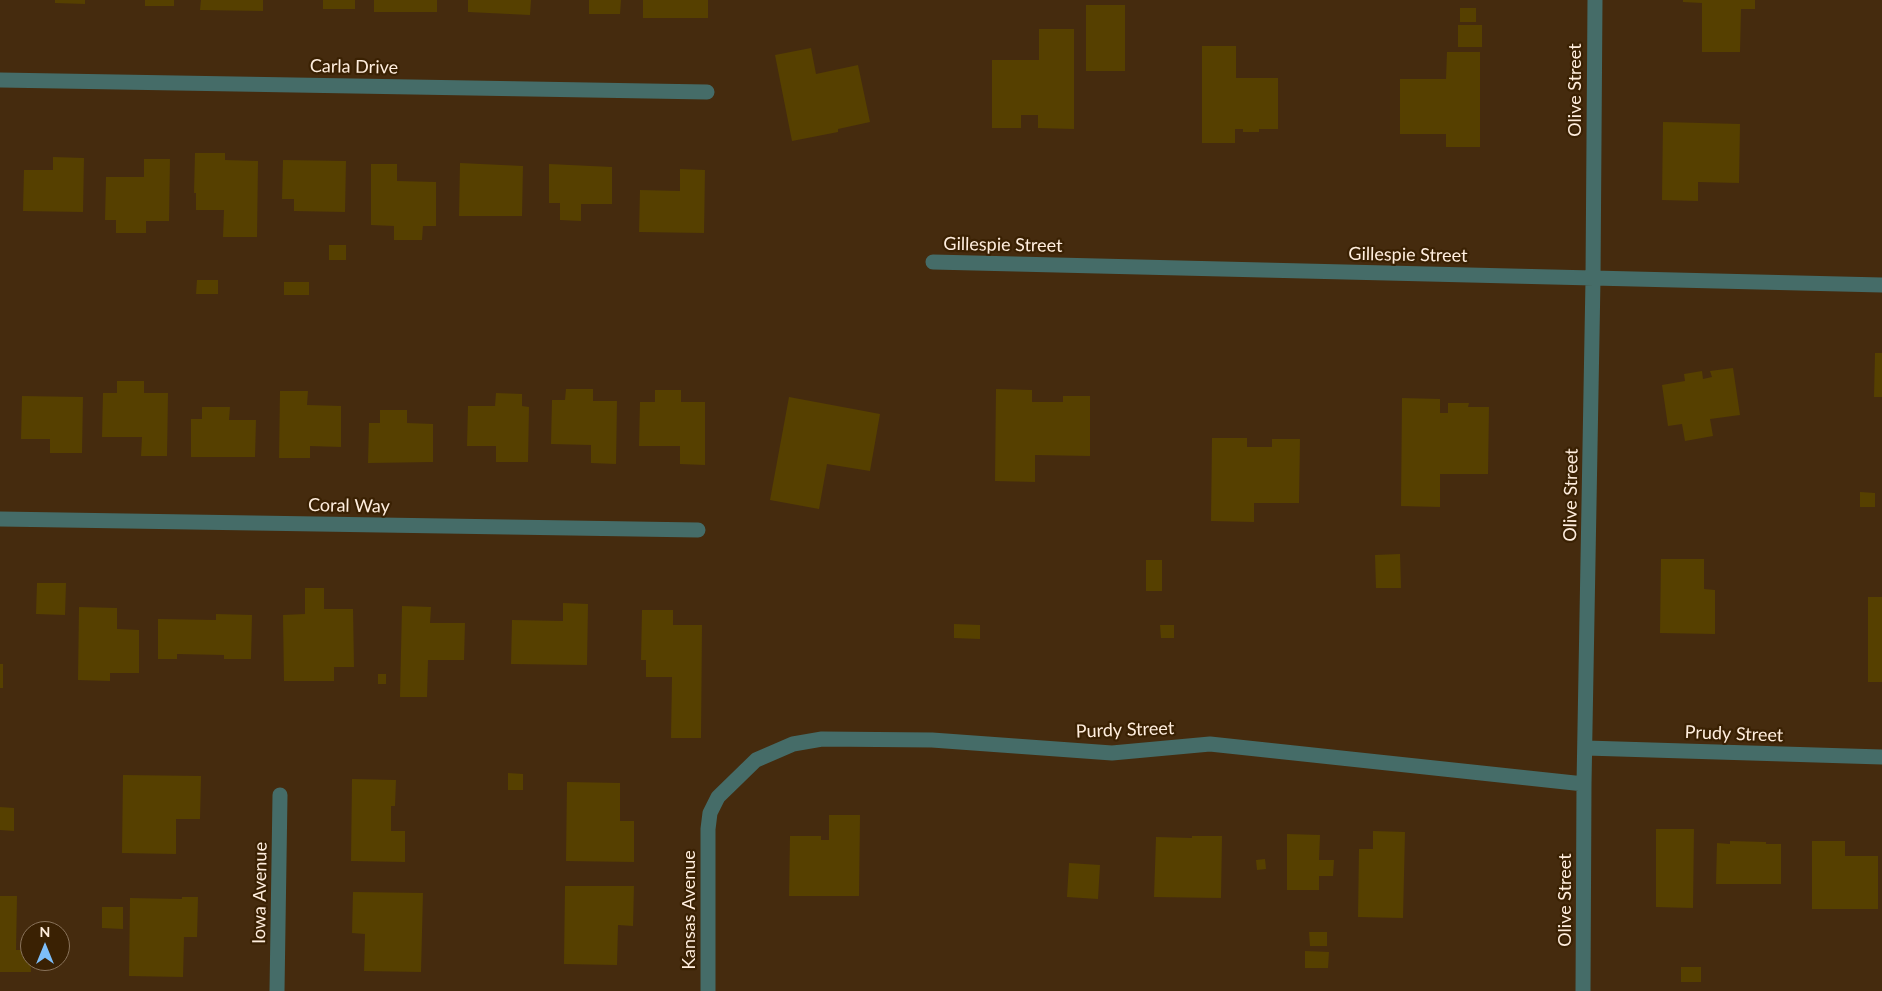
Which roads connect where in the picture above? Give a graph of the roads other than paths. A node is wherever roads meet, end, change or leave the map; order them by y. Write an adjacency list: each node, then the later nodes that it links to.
1 (1595, 0): 5 (street, Olive Street)
2 (0, 80): 3 (street, Carla Drive)
3 (707, 92)
4 (933, 262): 5 (street, Gillespie Street)
5 (1593, 278): 6 (street, Gillespie Street); 9 (street, Olive Street)
6 (1882, 285)
7 (0, 519): 8 (street, Coral Way)
8 (698, 530)
9 (1586, 748): 10 (street, Prudy Street); 11 (street, Olive Street)
10 (1882, 757)
11 (1584, 784): 13 (street, Purdy Street); 16 (street, Olive Street)
12 (280, 795): 14 (street, Iowa Avenue)
13 (708, 829): 15 (street, Kansas Avenue)
14 (277, 991)
15 (708, 991)
16 (1583, 991)

